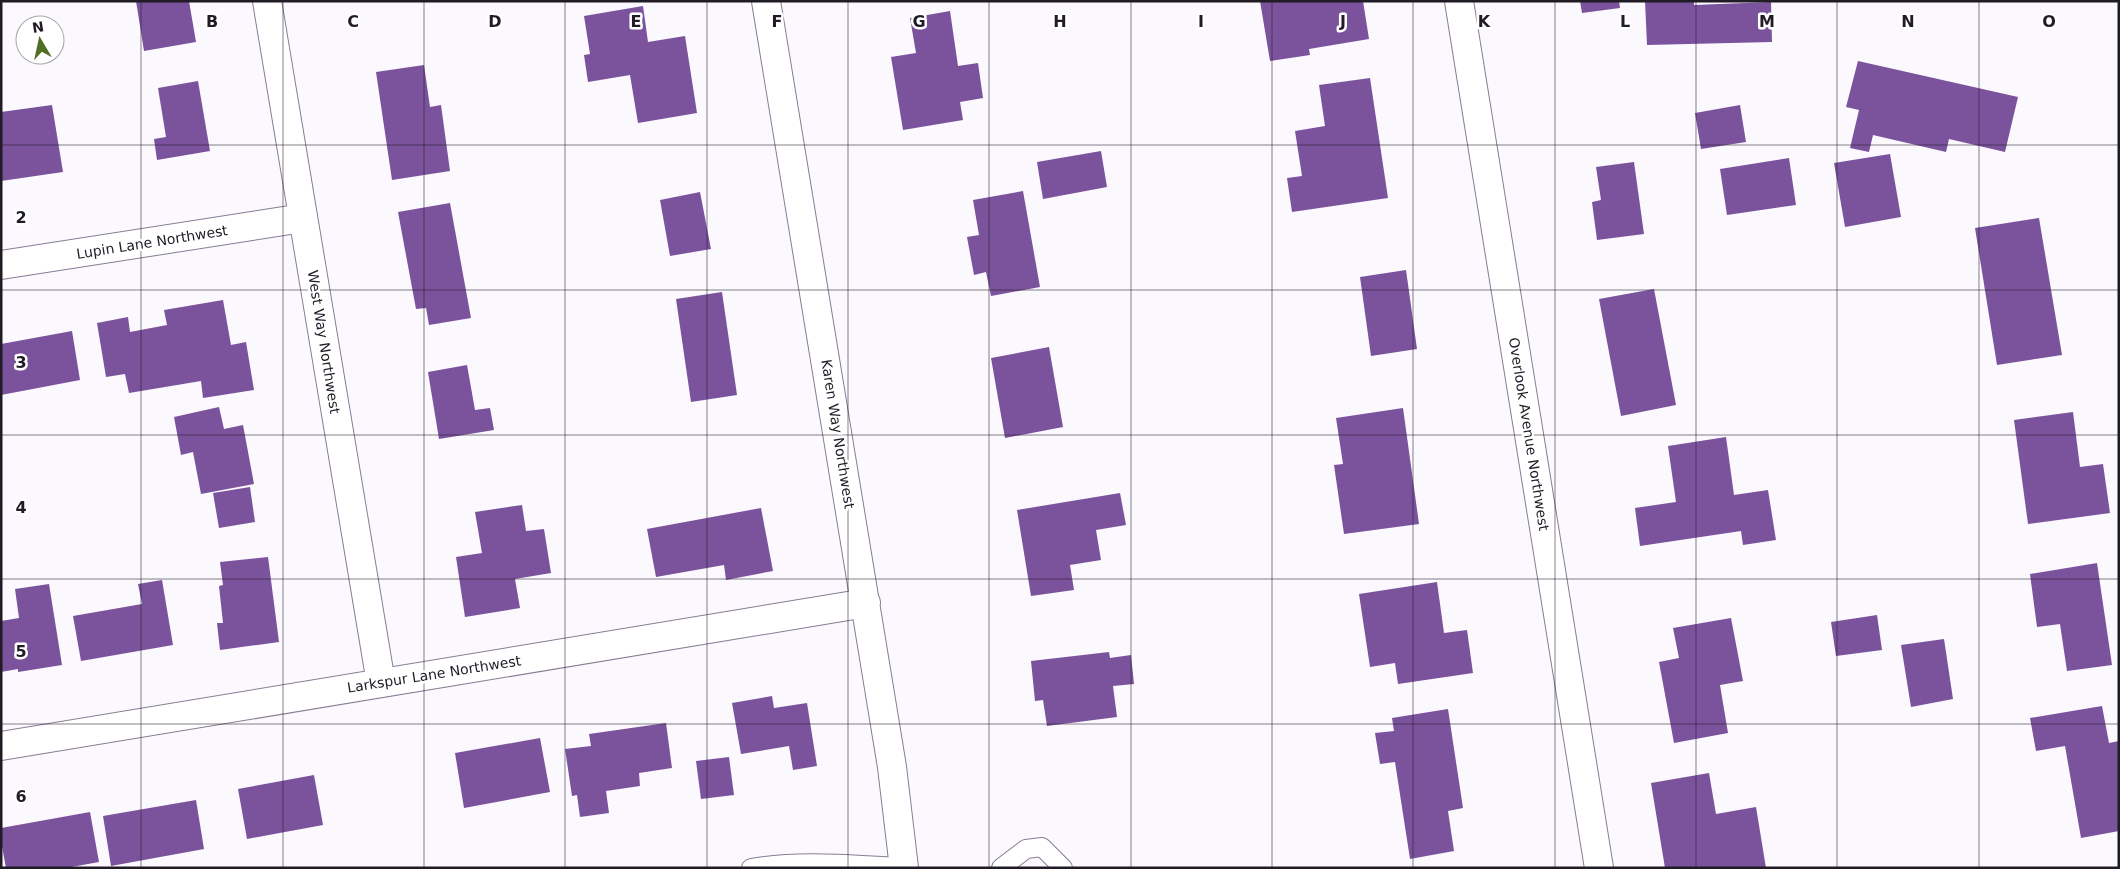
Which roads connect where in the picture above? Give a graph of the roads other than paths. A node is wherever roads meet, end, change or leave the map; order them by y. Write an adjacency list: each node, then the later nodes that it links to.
1 (267, 1): 4 (street, West Way Northwest)
2 (766, 1): 6 (street, Karen Way Northwest)
3 (1459, 1): 13 (street, Overlook Avenue Northwest)
4 (303, 218): 5 (street, Lupin Lane Northwest); 7 (street, West Way Northwest)
5 (1, 266)
6 (866, 603): 7 (street, Larkspur Lane Northwest); 10 (street, Karen Way Northwest)
7 (381, 683): 8 (street, Larkspur Lane Northwest)
8 (1, 746)
9 (752, 868): 10 (lane)
10 (904, 868)
11 (1001, 868): 12 (lane)
12 (1064, 868)
13 (1599, 868)

